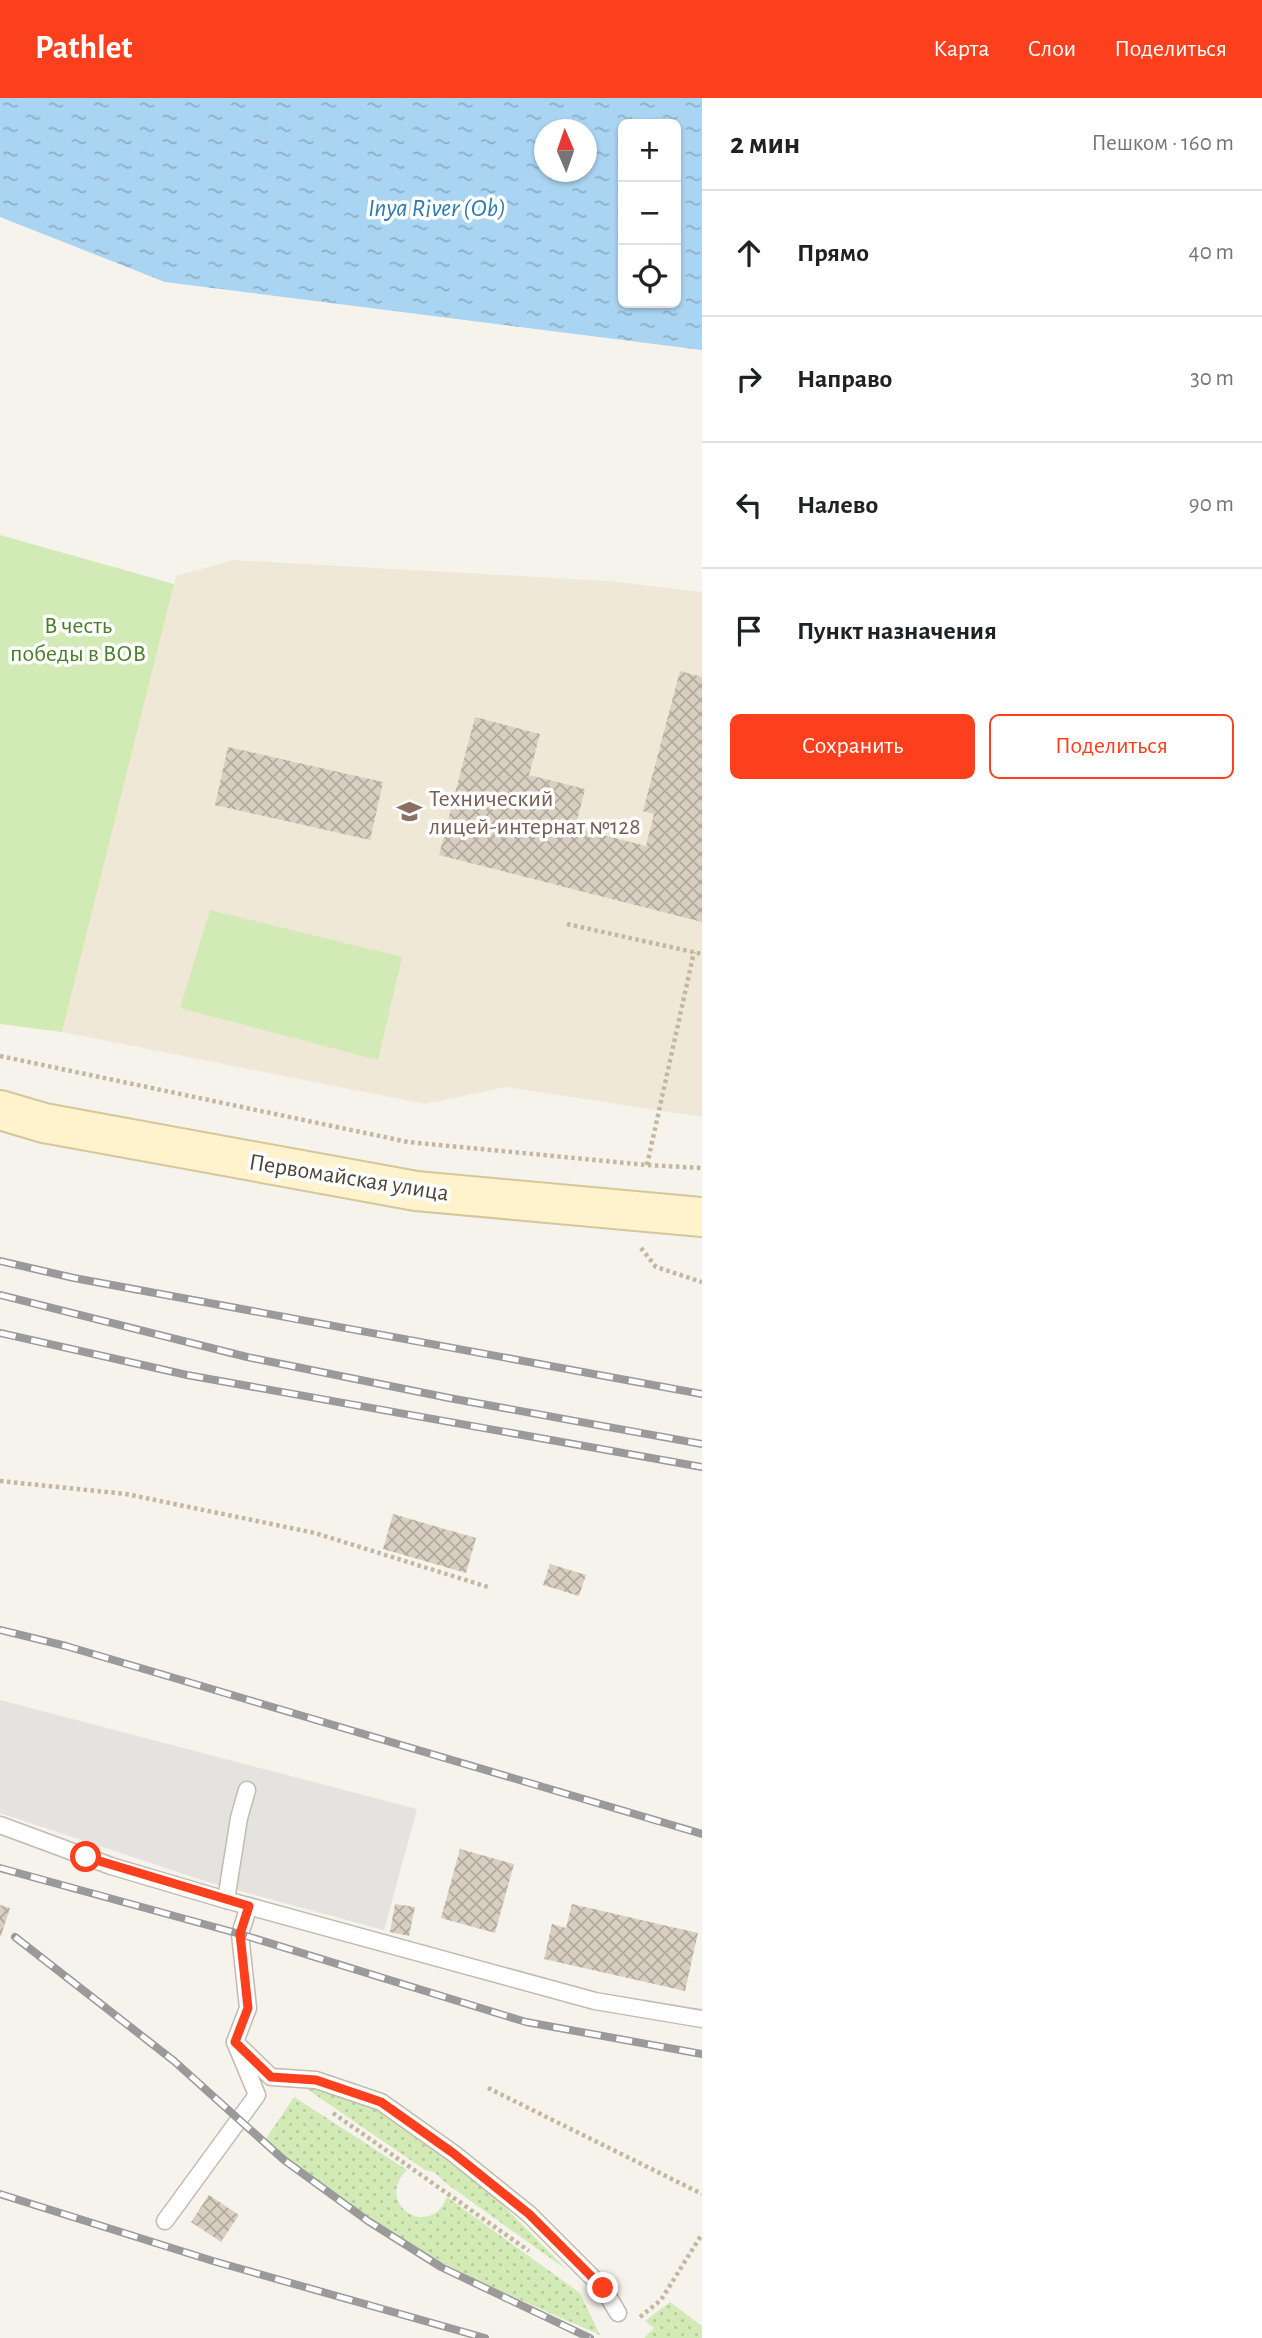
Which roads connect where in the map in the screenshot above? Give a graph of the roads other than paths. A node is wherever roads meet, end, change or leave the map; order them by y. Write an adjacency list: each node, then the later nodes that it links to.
1 (0, 1110): 2 (main road, Первомайская улица)
2 (702, 1217)
3 (247, 1790): 5 (lane)
4 (0, 1825): 5 (lane)
5 (226, 1900): 6 (lane)
6 (249, 1906): 7 (lane); 8 (lane)
7 (702, 2019)
8 (235, 2042): 9 (lane); 10 (lane)
9 (165, 2221)
10 (618, 2313)

